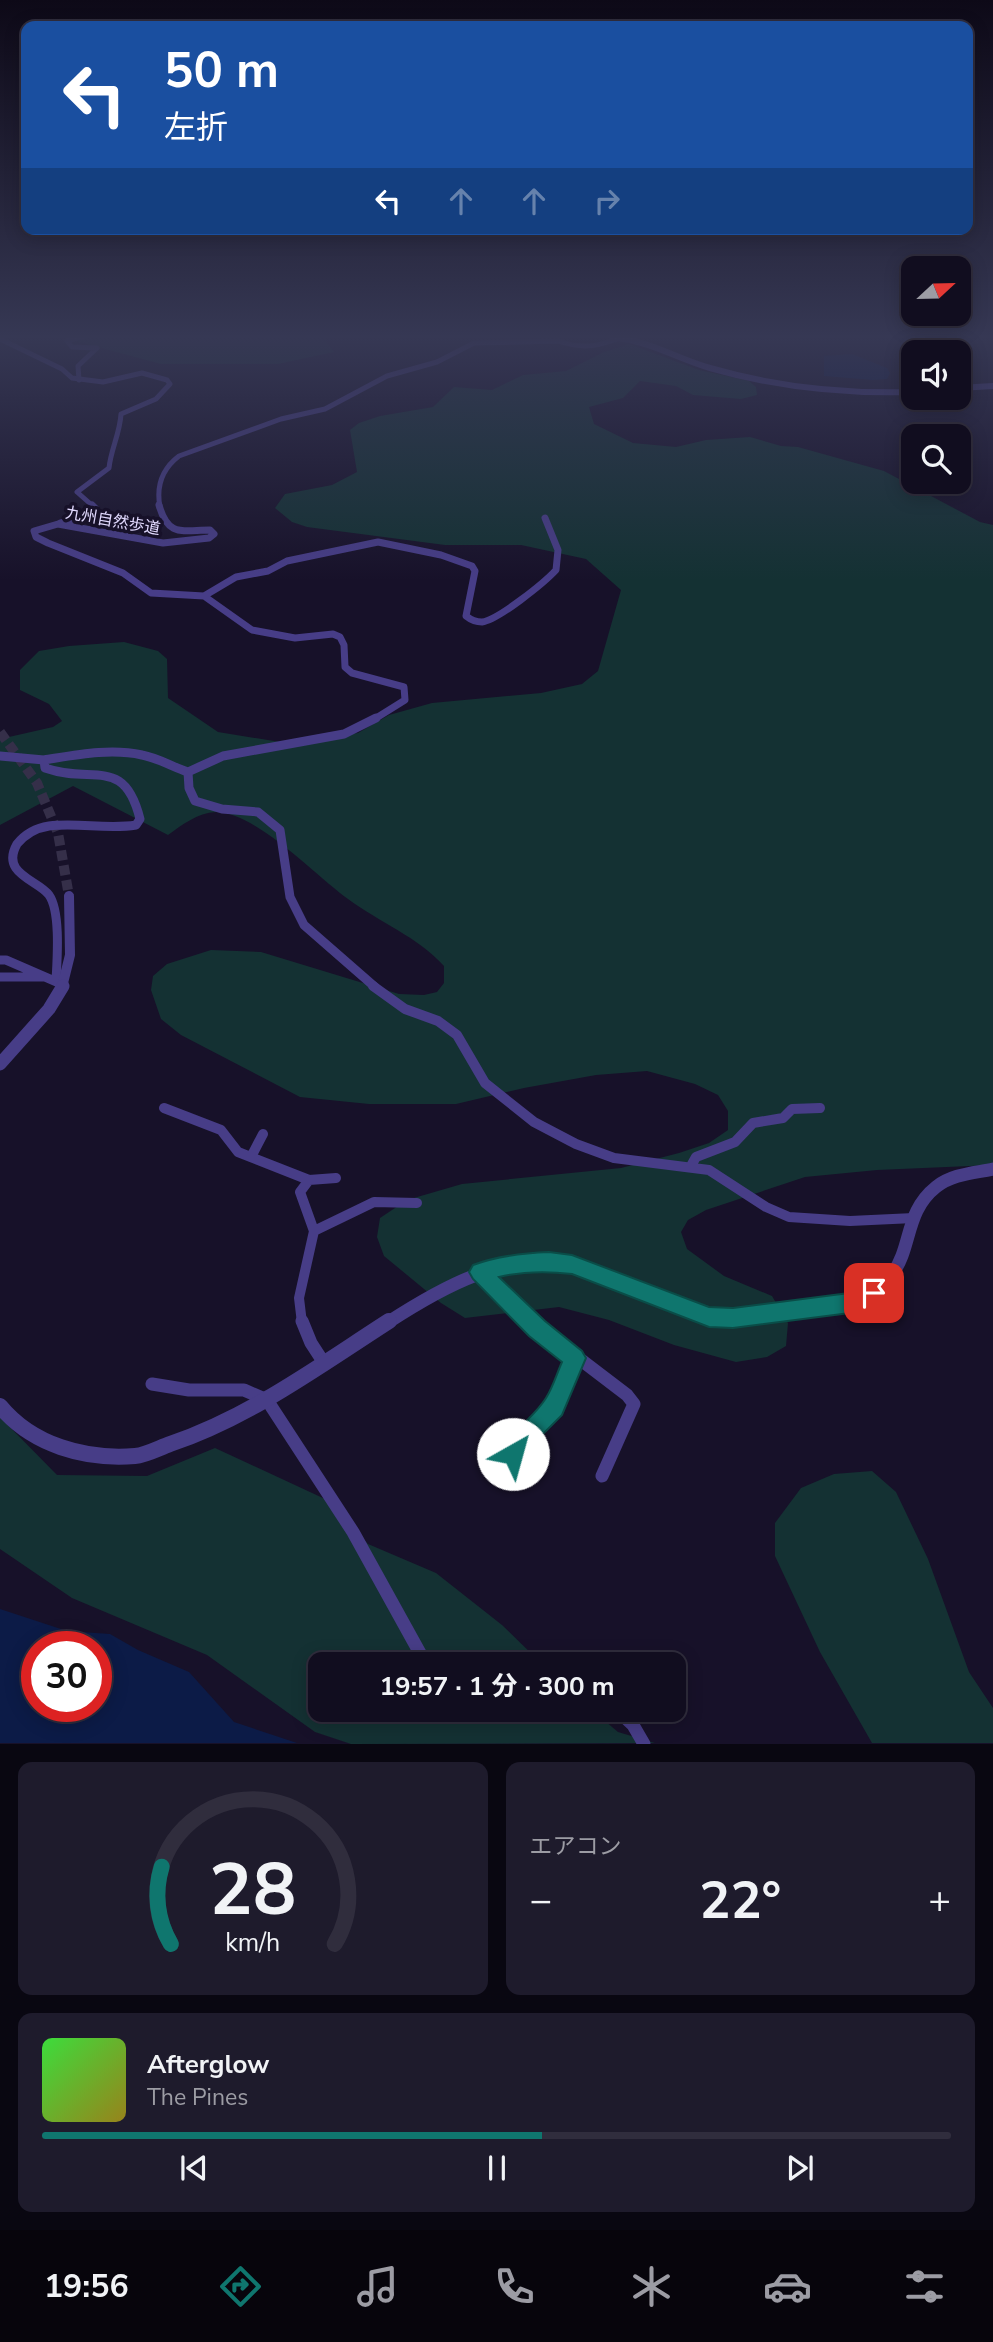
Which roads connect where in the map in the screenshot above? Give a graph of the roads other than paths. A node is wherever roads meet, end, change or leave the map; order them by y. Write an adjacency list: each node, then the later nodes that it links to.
1 (121, 417): 4 (street)
2 (288, 417): 4 (street, 九州自然歩道)
3 (545, 518): 5 (street)
4 (58, 524): 5 (street, 九州自然歩道)
5 (204, 596): 8 (street)
6 (0, 756): 7 (street)
7 (44, 760): 8 (street); 13 (street)
8 (188, 772): 19 (street)
9 (69, 896): 13 (street)
10 (0, 960): 11 (street)
11 (45, 976): 12 (street); 13 (street)
12 (0, 977)
13 (60, 984): 14 (street)
14 (0, 1064)
15 (163, 1108): 18 (street)
16 (820, 1108): 19 (street)
17 (263, 1134): 18 (street)
18 (251, 1157): 22 (street)
19 (691, 1166): 24 (street)
20 (993, 1170): 24 (street)
21 (336, 1178): 22 (street)
22 (309, 1180): 25 (street)
23 (417, 1203): 25 (street)
24 (914, 1218): 26 (street)
25 (314, 1231): 28 (street)
26 (480, 1272): 27 (street); 28 (street)
27 (574, 1358): 32 (street); 33 (street)
28 (324, 1363): 30 (street)
29 (152, 1384): 30 (street)
30 (267, 1399): 31 (street); 34 (street)
31 (0, 1406)
32 (513, 1454)
33 (602, 1476)
34 (419, 1652)
35 (630, 1722): 36 (street)
36 (644, 1744)

